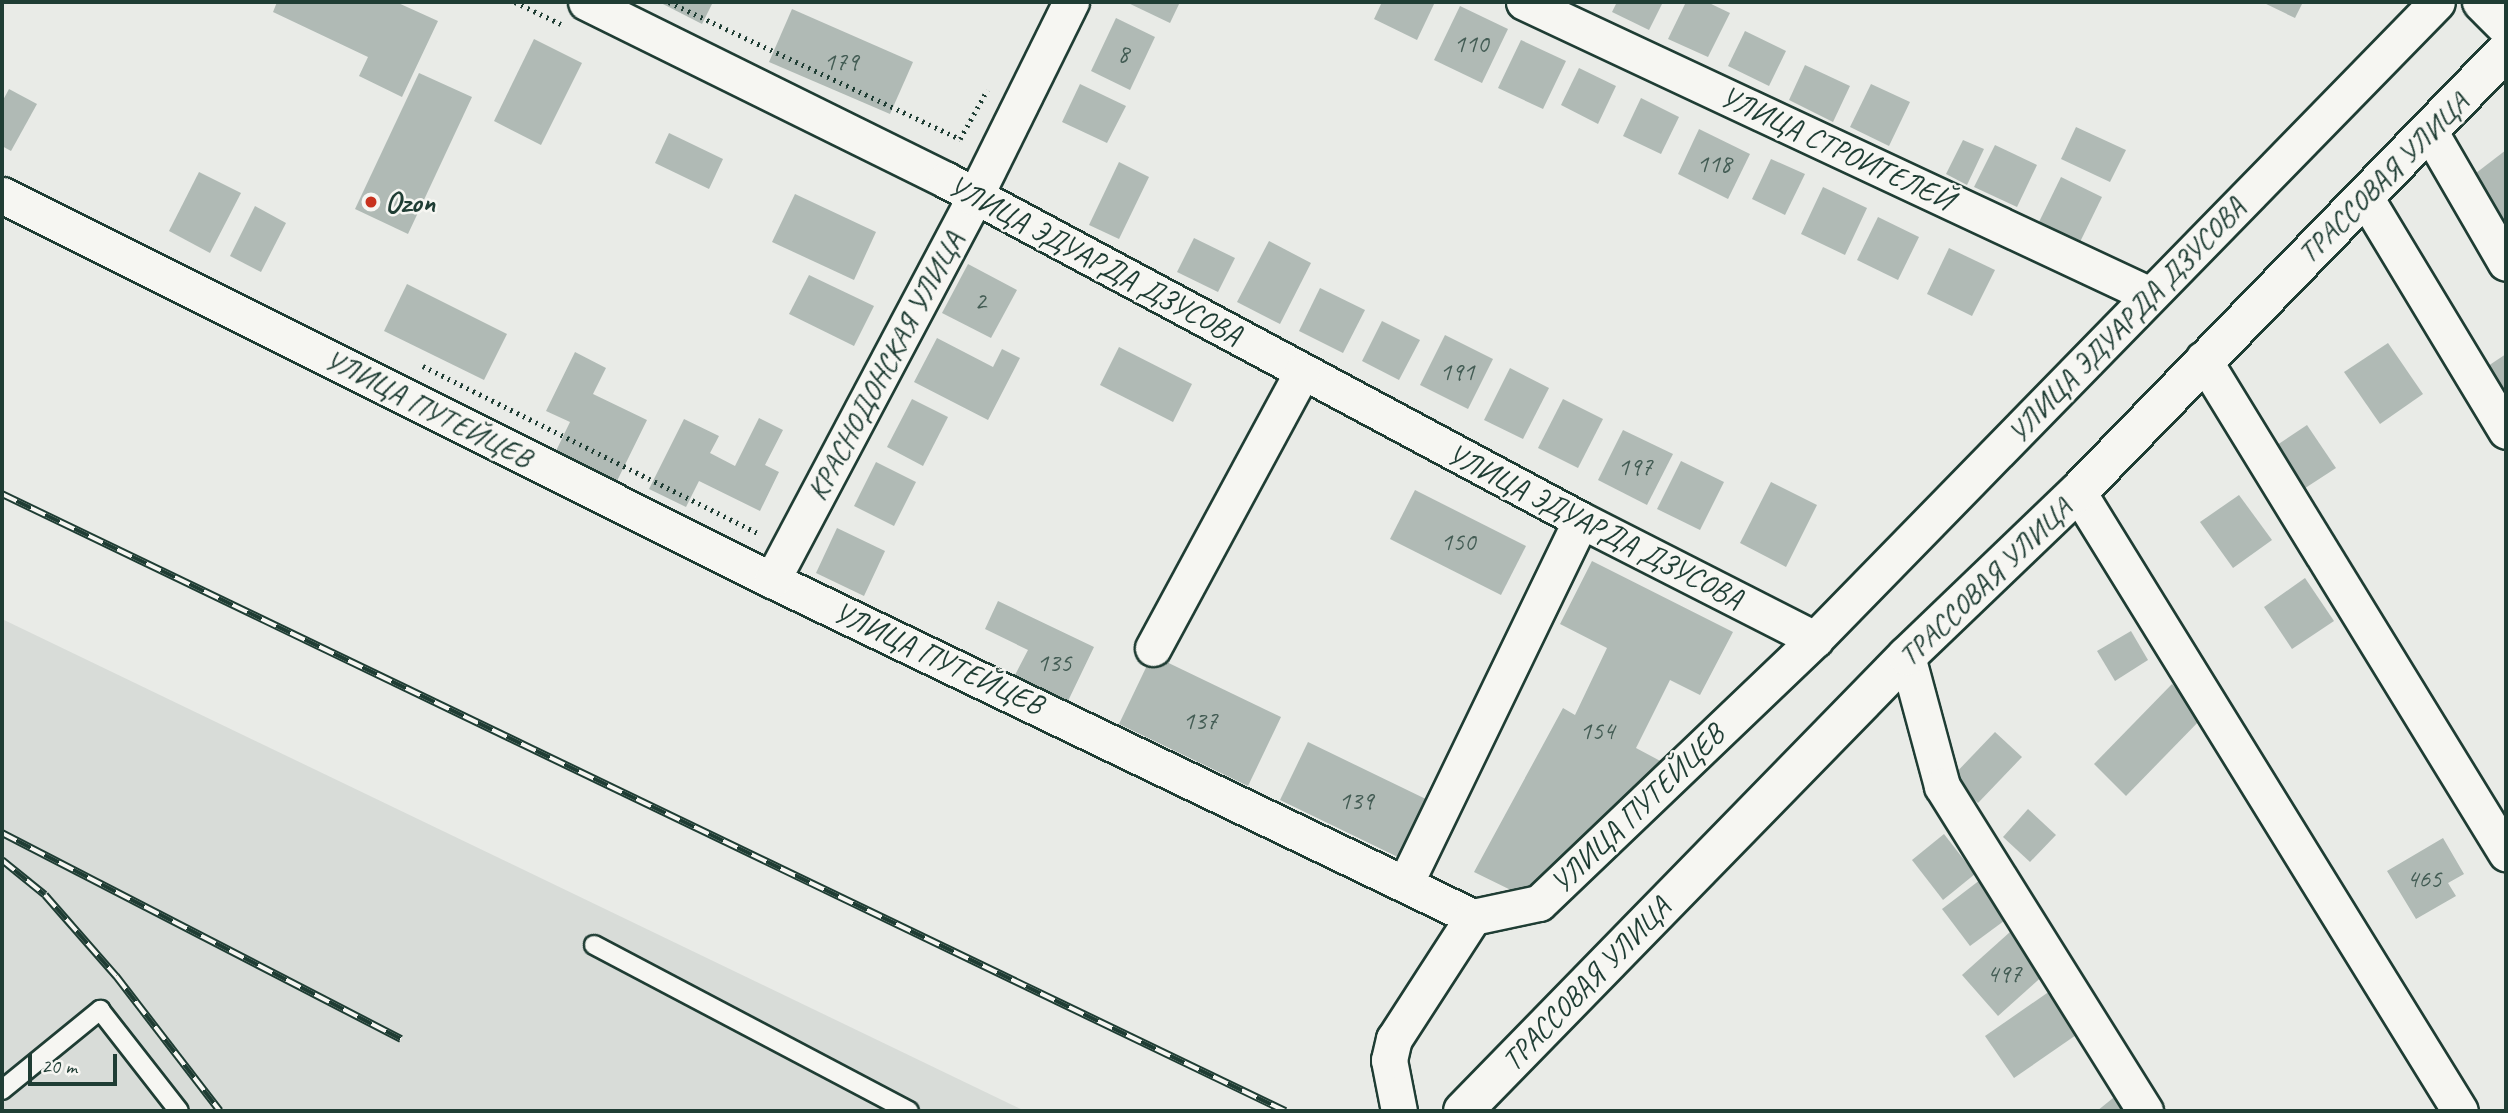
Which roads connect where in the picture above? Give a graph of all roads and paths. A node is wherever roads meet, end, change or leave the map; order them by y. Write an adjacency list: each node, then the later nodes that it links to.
1 (586, 2): 13 (street, УЛИЦА ЭДУАРДА ДЗУСОВА)
2 (668, 2): 9 (path)
3 (1071, 2): 13 (street, КРАСНОДОНСКАЯ УЛИЦА)
4 (1524, 2): 15 (street, УЛИЦА СТРОИТЕЛЕЙ)
5 (2437, 2): 15 (street, УЛИЦА ЭДУАРДА ДЗУСОВА)
6 (2482, 2): 7 (street)
7 (2506, 26)
8 (2506, 51): 10 (street, ТРАССОВАЯ УЛИЦА)
9 (987, 90)
10 (2430, 132): 12 (street, ТРАССОВАЯ УЛИЦА); 14 (street)
11 (2, 195): 23 (street, УЛИЦА ПУТЕЙЦЕВ)
12 (2365, 197): 16 (street, ТРАССОВАЯ УЛИЦА); 19 (street)
13 (974, 198): 18 (street, УЛИЦА ЭДУАРДА ДЗУСОВА); 23 (street, КРАСНОДОНСКАЯ УЛИЦА)
14 (2506, 263)
15 (2150, 295): 24 (street, УЛИЦА ЭДУАРДА ДЗУСОВА)
16 (2203, 359): 20 (street, ТРАССОВАЯ УЛИЦА); 27 (street)
17 (412, 360): 22 (path)
18 (1302, 373): 21 (street, УЛИЦА ЭДУАРДА ДЗУСОВА); 25 (street)
19 (2506, 430)
20 (2078, 492): 26 (street, ТРАССОВАЯ УЛИЦА); 37 (street)
21 (1581, 520): 24 (street, УЛИЦА ЭДУАРДА ДЗУСОВА); 28 (street)
22 (766, 537)
23 (772, 580): 28 (street, УЛИЦА ПУТЕЙЦЕВ)
24 (1815, 639): 29 (street, УЛИЦА ПУТЕЙЦЕВ)
25 (1153, 648)
26 (1907, 656): 35 (street, ТРАССОВАЯ УЛИЦА); 36 (street)
27 (2506, 853)
28 (1405, 884): 29 (street, УЛИЦА ПУТЕЙЦЕВ)
29 (1473, 917): 34 (street)
30 (594, 945): 33 (lane)
31 (2, 1090): 32 (lane)
32 (179, 1111)
33 (909, 1111)
34 (1399, 1111)
35 (1463, 1111)
36 (2145, 1111)
37 (2460, 1111)

